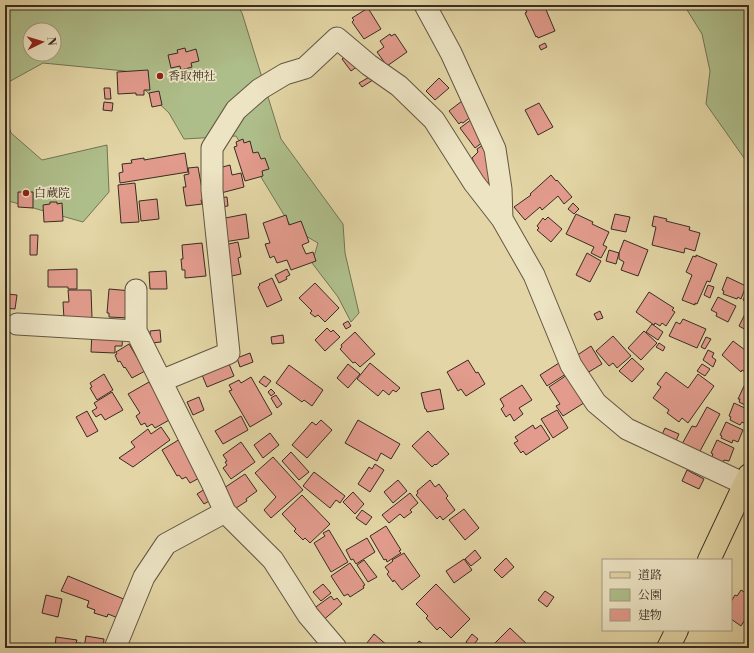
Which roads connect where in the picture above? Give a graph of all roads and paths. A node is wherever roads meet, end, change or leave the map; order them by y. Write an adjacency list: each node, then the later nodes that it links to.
1 (425, 5): 2 (street)
2 (502, 219): 6 (street); 7 (street)
3 (136, 290): 5 (street)
4 (17, 324): 5 (street)
5 (136, 331): 6 (street)
6 (161, 381): 8 (street)
7 (748, 482): 9 (main road)
8 (225, 512): 11 (street); 12 (street)
9 (710, 559)
10 (676, 631): 13 (main road)
11 (115, 648)
12 (336, 648)
13 (668, 648)

